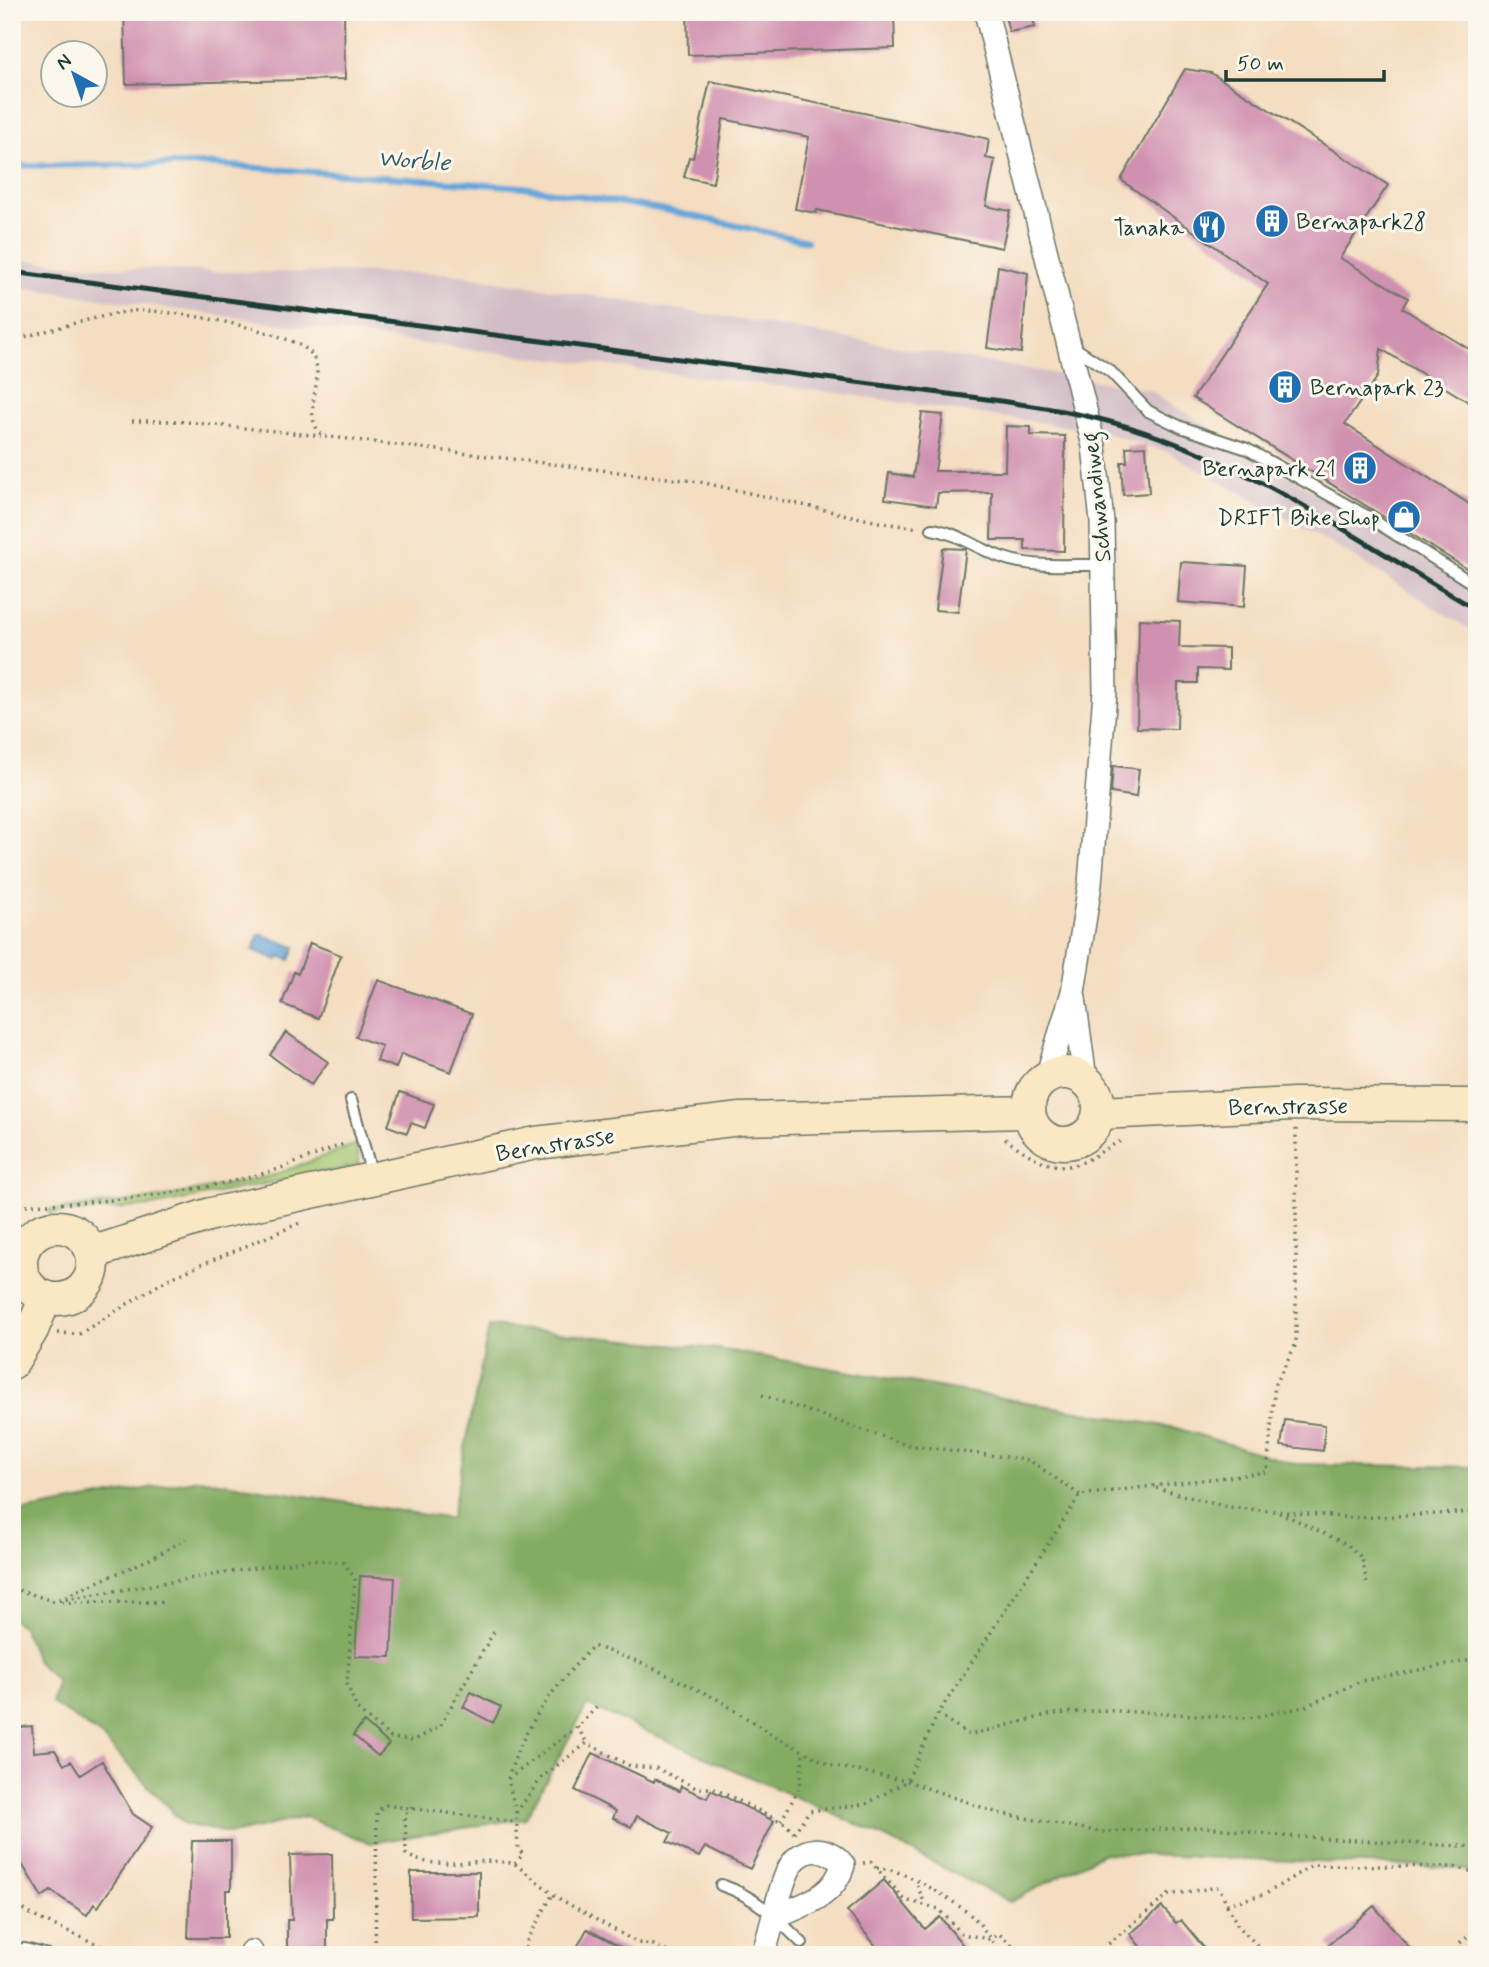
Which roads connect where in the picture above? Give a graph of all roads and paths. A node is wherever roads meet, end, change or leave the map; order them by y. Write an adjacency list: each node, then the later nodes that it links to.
1 (986, 12): 3 (street, Schwandiweg)
2 (12, 341): 5 (path)
3 (1067, 342): 7 (street, Schwandiweg); 8 (lane)
4 (132, 421): 5 (path)
5 (323, 436): 6 (path)
6 (932, 529): 7 (lane)
7 (1104, 565): 9 (street, Schwandiweg)
8 (1477, 586)
9 (1073, 992): 10 (street, Schwandiweg); 11 (street, Schwandiweg)
10 (1047, 1077): 11 (main road); 15 (main road)
11 (1085, 1079): 16 (main road)
12 (351, 1100): 18 (lane)
13 (1295, 1104): 14 (main road, Bernstrasse); 16 (main road, Bernstrasse); 29 (path)
14 (1477, 1105)
15 (1029, 1112): 16 (main road); 20 (main road, Bernstrasse)
16 (1099, 1113)
17 (1002, 1136): 19 (path)
18 (362, 1138): 20 (lane); 21 (path)
19 (1128, 1138)
20 (372, 1178): 24 (main road, Bernstrasse)
21 (12, 1205)
22 (303, 1222): 26 (path)
23 (18, 1250): 24 (main road); 25 (main road)
24 (92, 1253): 25 (main road)
25 (46, 1297): 26 (main road)
26 (22, 1326): 27 (main road)
27 (12, 1363)
28 (762, 1395): 30 (path)
29 (1152, 1487): 30 (path); 31 (path)
30 (1080, 1495): 41 (path)
31 (1277, 1511): 32 (path); 34 (path)
32 (1477, 1512)
33 (186, 1539): 36 (path)
34 (1367, 1586)
35 (12, 1588): 36 (path)
36 (54, 1601): 37 (path); 38 (path)
37 (165, 1602)
38 (495, 1630)
39 (1477, 1660): 41 (path)
40 (599, 1705): 42 (path)
41 (938, 1714): 46 (path)
42 (577, 1727): 43 (path); 45 (path)
43 (587, 1743): 48 (path); 49 (path)
44 (803, 1751): 45 (path); 46 (path); 49 (path)
45 (508, 1779): 48 (path)
46 (907, 1781): 51 (path); 52 (path)
47 (412, 1807): 50 (path); 53 (path); 71 (path)
48 (516, 1813): 50 (path)
49 (781, 1821): 51 (path)
50 (517, 1822): 53 (path)
51 (802, 1842): 54 (street); 63 (street)
52 (1477, 1847)
53 (515, 1864): 59 (path)
54 (843, 1865): 55 (path); 63 (street)
55 (877, 1868): 57 (path); 62 (path)
56 (1477, 1873): 61 (path)
57 (917, 1883): 62 (path); 65 (path)
58 (721, 1885): 63 (lane)
59 (553, 1894): 72 (path); 73 (path)
60 (12, 1902): 68 (path)
61 (1227, 1904): 77 (path); 78 (path)
62 (925, 1905): 65 (path)
63 (776, 1917): 66 (lane); 74 (street)
64 (1477, 1929): 79 (path)
65 (989, 1939): 75 (path); 76 (path)
66 (802, 1943)
67 (12, 1950): 69 (lane)
68 (115, 1953): 70 (path)
69 (48, 1955)
70 (122, 1955)
71 (375, 1955)
72 (524, 1955)
73 (673, 1955)
74 (764, 1955)
75 (1002, 1955)
76 (1025, 1955)
77 (1114, 1955)
78 (1267, 1955)
79 (1467, 1955)

